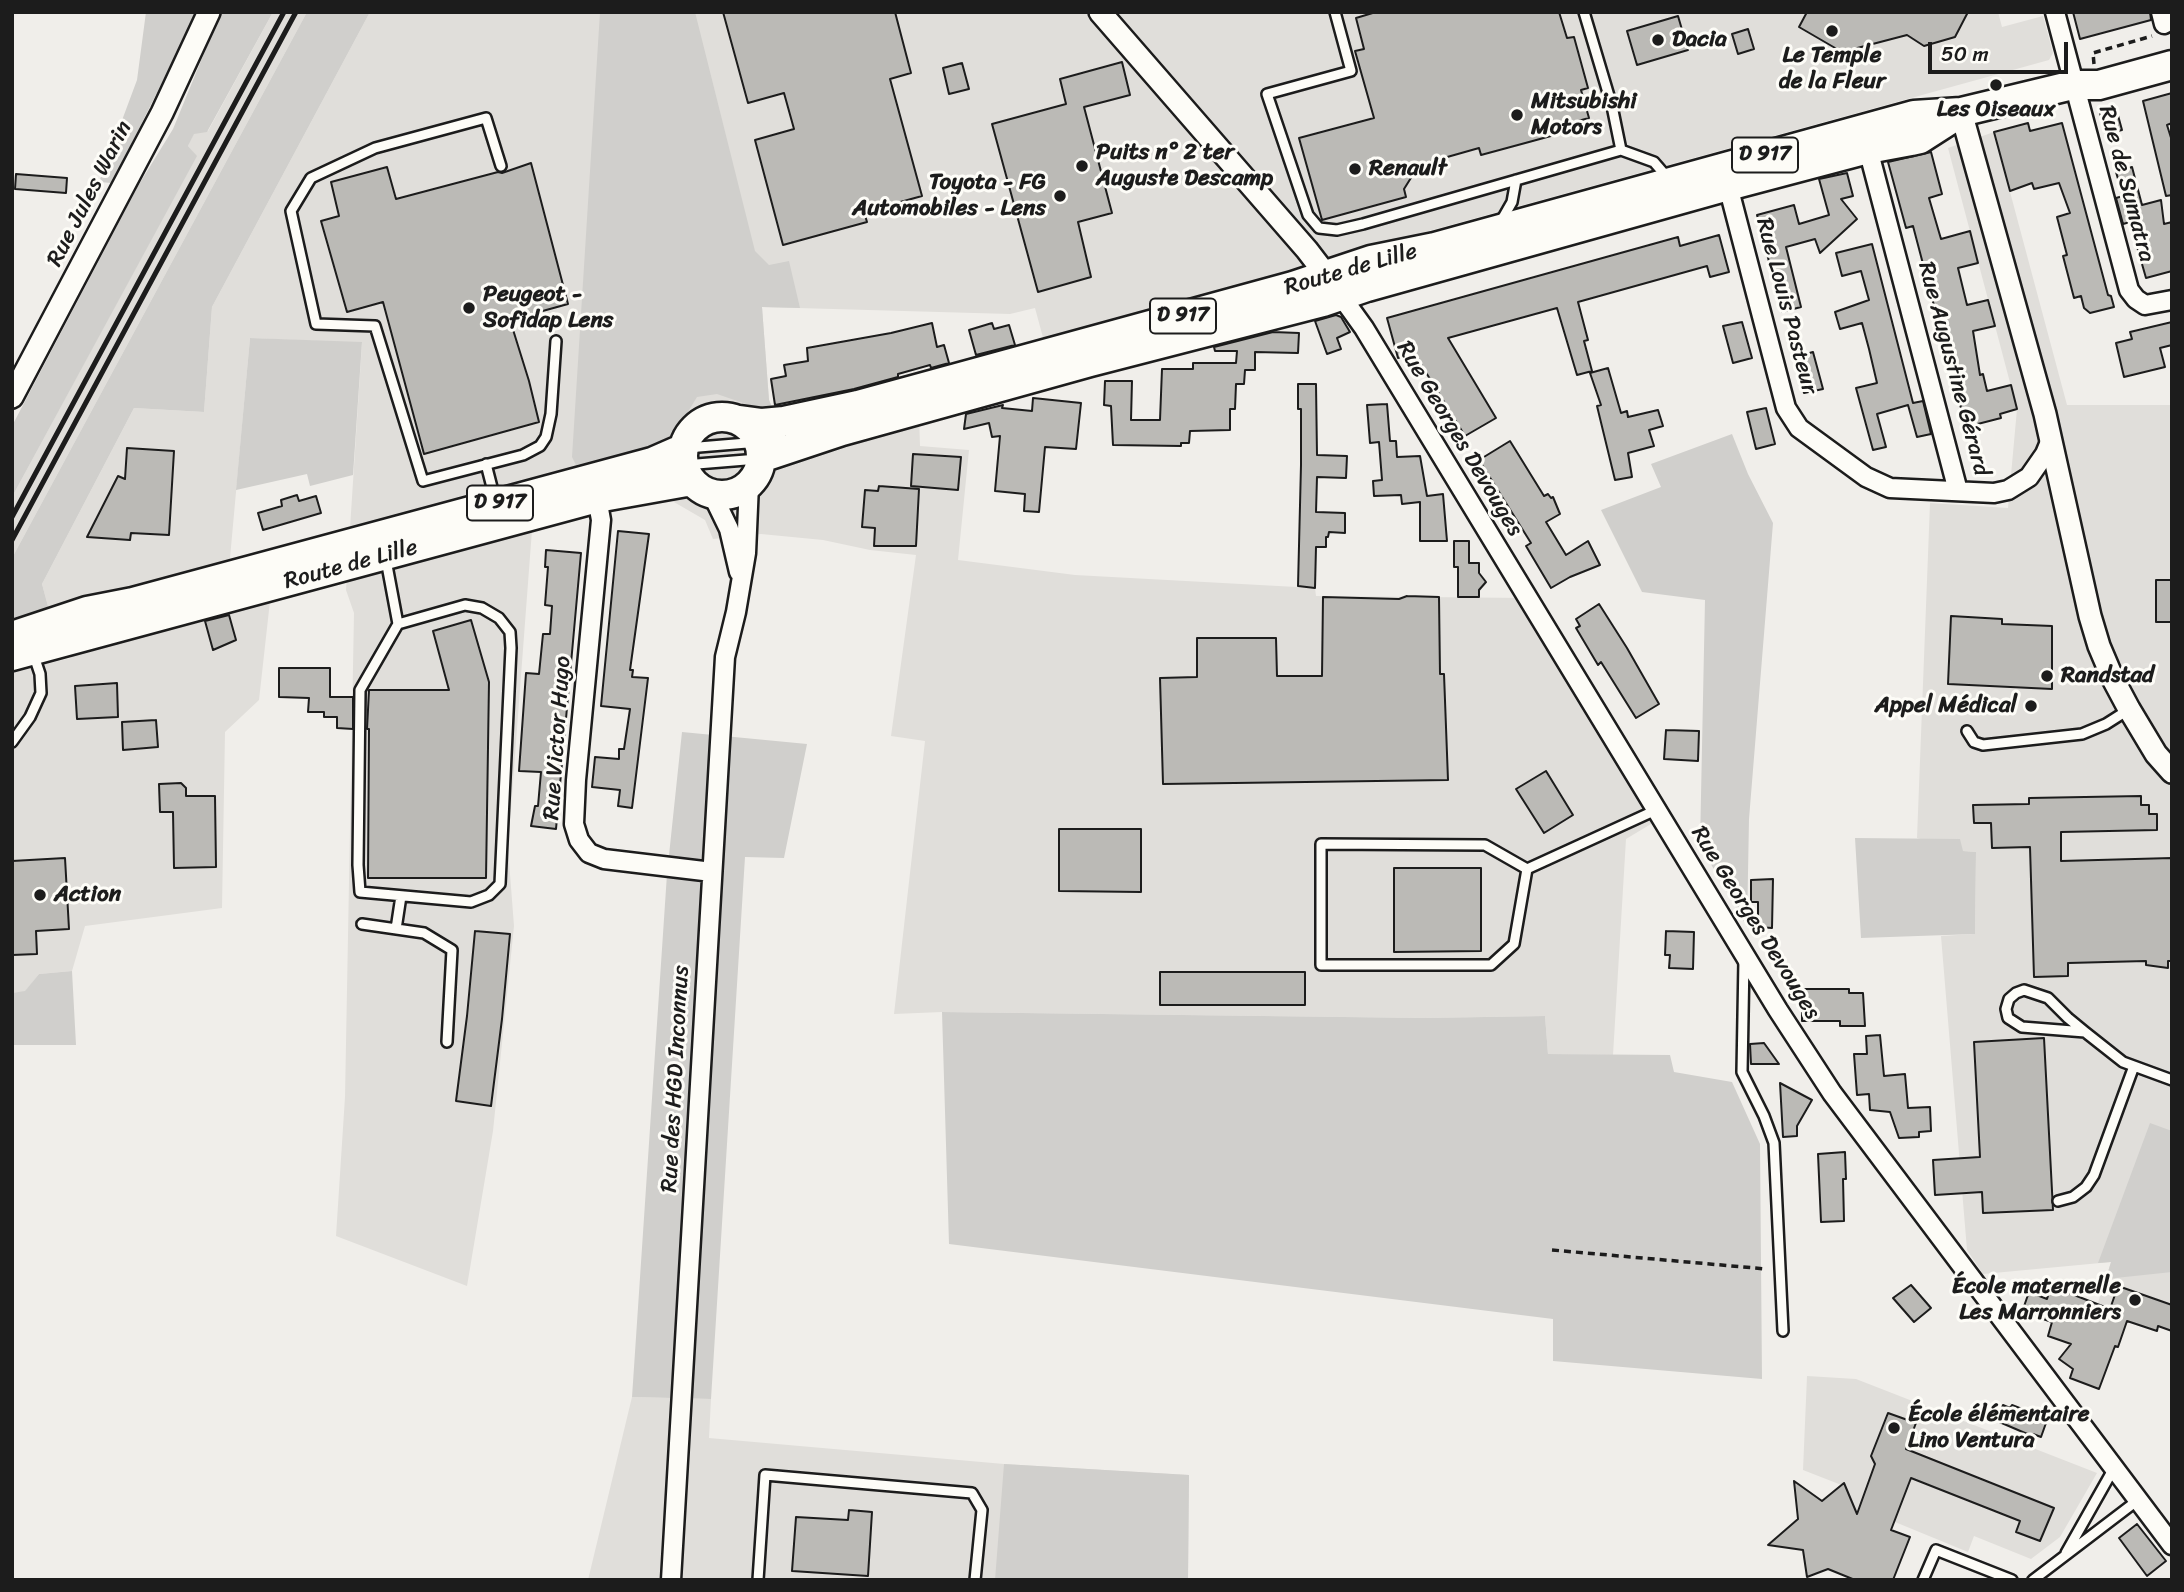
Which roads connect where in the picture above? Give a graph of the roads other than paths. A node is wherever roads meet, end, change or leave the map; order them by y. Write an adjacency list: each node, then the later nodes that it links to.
1 (209, 12): 30 (street, Rue Jules Warin)
2 (1100, 12): 21 (street)
3 (1335, 12): 21 (lane)
4 (1584, 12): 13 (lane)
5 (2054, 12): 9 (street)
6 (2163, 29): 9 (main road, Route de Lille / D 917)
7 (2172, 54): 9 (lane)
8 (2172, 65): 9 (main road, Route de Lille / D 917)
9 (2073, 85): 10 (main road, Route de Lille / D 917); 26 (street, Rue de Sumatra)
10 (1961, 112): 11 (lane); 12 (main road, Route de Lille / D 917); 16 (main road, Route de Lille / D 917); 34 (street)
11 (1916, 126)
12 (1869, 144): 17 (main road, Route de Lille / D 917); 19 (lane); 41 (street, Rue Augustine Gérard)
13 (1621, 150): 15 (lane); 16 (lane)
14 (501, 166): 36 (lane)
15 (1516, 180): 20 (lane); 21 (lane)
16 (1670, 181): 18 (main road, Route de Lille / D 917)
17 (1728, 186): 19 (main road, Route de Lille / D 917); 41 (street, Rue Louis Pasteur)
18 (1571, 209): 20 (main road, Route de Lille / D 917); 22 (lane)
19 (1622, 216): 24 (main road, Route de Lille / D 917)
20 (1498, 229): 24 (main road, Route de Lille / D 917)
21 (1313, 239): 24 (street)
22 (1404, 266)
23 (1362, 275): 24 (lane)
24 (1326, 289): 28 (main road, Route de Lille / D 917); 29 (main road, Route de Lille / D 917); 53 (street, Rue Georges Devouges)
25 (1296, 295): 29 (lane)
26 (2172, 300)
27 (556, 341): 36 (lane)
28 (1039, 356): 31 (lane); 32 (main road, Route de Lille / D 917)
29 (1090, 362): 35 (main road, Route de Lille / D 917)
30 (12, 397)
31 (852, 416)
32 (740, 420): 35 (main road); 37 (main road)
33 (789, 435): 35 (lane)
34 (2050, 442): 41 (street, Rue Augustine Gérard); 49 (street)
35 (760, 450): 37 (lane); 37 (lane); 39 (main road)
36 (486, 464): 42 (lane)
37 (693, 472): 38 (lane); 39 (main road); 40 (main road, Route de Lille / D 917); 42 (main road, Route de Lille / D 917); 45 (street, Rue des HGD Inconnus)
38 (642, 477)
39 (749, 484): 45 (street, Rue des HGD Inconnus)
40 (607, 491): 42 (main road, Route de Lille / D 917); 55 (street, Rue Victor Hugo)
41 (1958, 491)
42 (499, 514): 43 (main road, Route de Lille / D 917); 44 (main road, Route de Lille / D 917)
43 (315, 553): 47 (lane); 48 (main road, Route de Lille / D 917)
44 (374, 558): 46 (lane); 48 (main road, Route de Lille / D 917)
45 (741, 582): 55 (street, Rue des HGD Inconnus)
46 (398, 624): 56 (lane); 56 (lane)
47 (62, 633)
48 (24, 642): 51 (lane)
49 (2129, 709): 50 (lane); 52 (street)
50 (1967, 731)
51 (12, 742)
52 (2172, 772)
53 (1656, 810): 54 (lane); 59 (street, Rue Georges Devouges)
54 (1527, 869): 54 (lane)
55 (712, 872): 70 (street, Rue des HGD Inconnus)
56 (401, 896): 58 (lane)
57 (362, 924): 58 (lane)
58 (396, 929): 61 (lane)
59 (1744, 953): 65 (lane); 66 (street, Rue Georges Devouges)
60 (2085, 1032): 60 (lane); 62 (lane)
61 (447, 1042)
62 (2134, 1066): 63 (lane); 64 (lane)
63 (2172, 1080)
64 (2058, 1201)
65 (1783, 1331)
66 (2113, 1468): 67 (street, Rue Georges Devouges); 69 (lane)
67 (2138, 1500): 68 (street, Rue Georges Devouges); 69 (lane)
68 (2172, 1545)
69 (2063, 1558): 75 (lane)
70 (671, 1580)
71 (758, 1580): 72 (lane)
72 (975, 1580)
73 (1923, 1580): 74 (lane)
74 (2012, 1580)
75 (2032, 1580)

